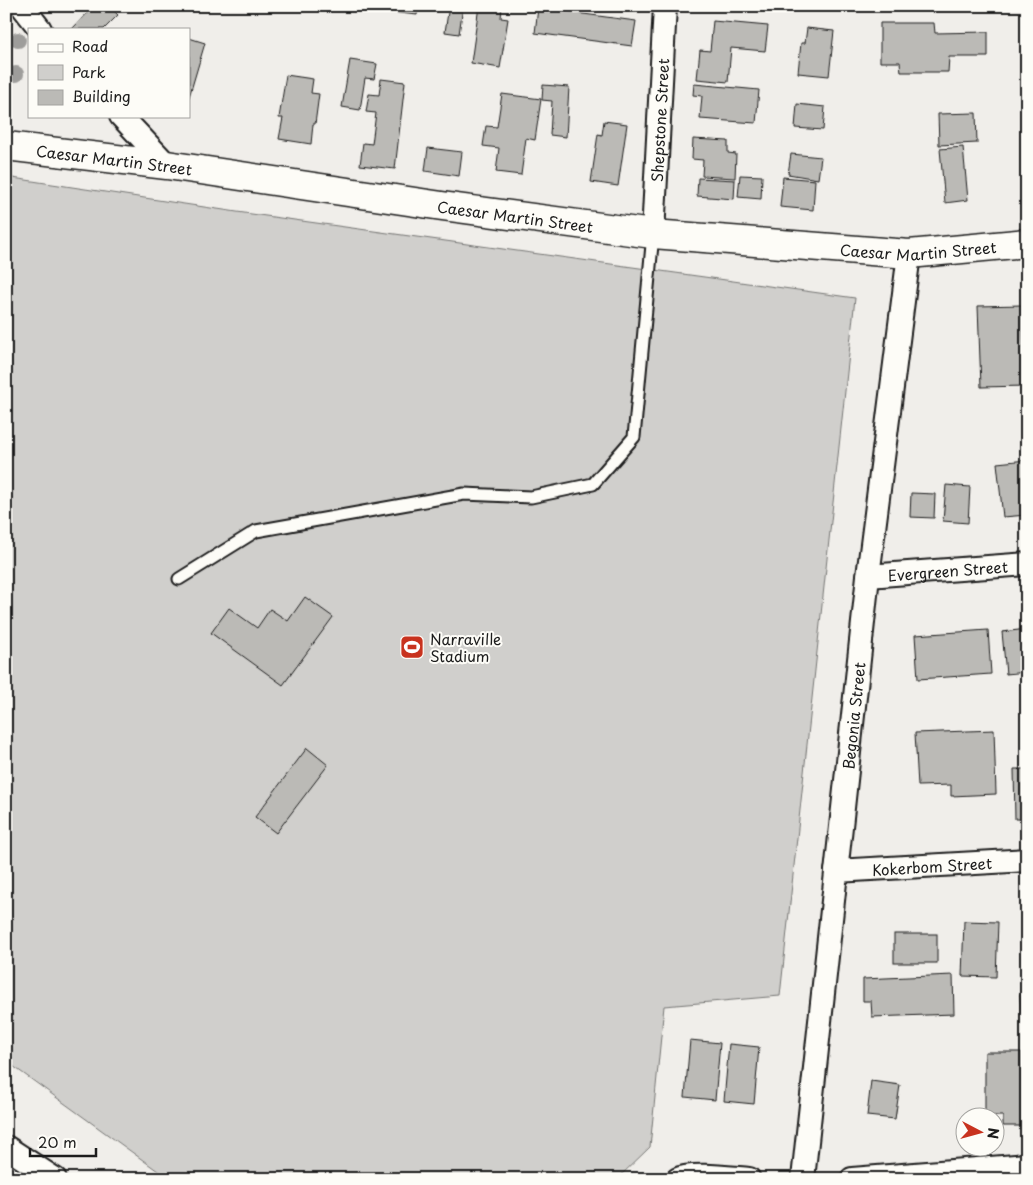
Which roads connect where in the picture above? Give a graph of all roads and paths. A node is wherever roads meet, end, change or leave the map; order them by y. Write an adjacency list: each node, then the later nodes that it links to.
1 (22, 6): 3 (street)
2 (664, 6): 7 (street, Shepstone Street)
3 (39, 28)
4 (123, 118): 6 (street)
5 (6, 146): 6 (street, Caesar Martin Street)
6 (167, 165): 7 (street, Caesar Martin Street)
7 (653, 234): 9 (street, Caesar Martin Street); 12 (lane)
8 (1027, 243): 9 (street, Caesar Martin Street)
9 (910, 254): 11 (street, Begonia Street)
10 (1027, 564): 11 (street, Evergreen Street)
11 (868, 576): 14 (street, Begonia Street)
12 (180, 579)
13 (1027, 860): 14 (street, Kokerbom Street)
14 (836, 871): 20 (street, Begonia Street)
15 (6, 1147): 17 (street)
16 (1027, 1165): 21 (street)
17 (53, 1178)
18 (678, 1179): 19 (street)
19 (749, 1179)
20 (803, 1179)
21 (852, 1179)

